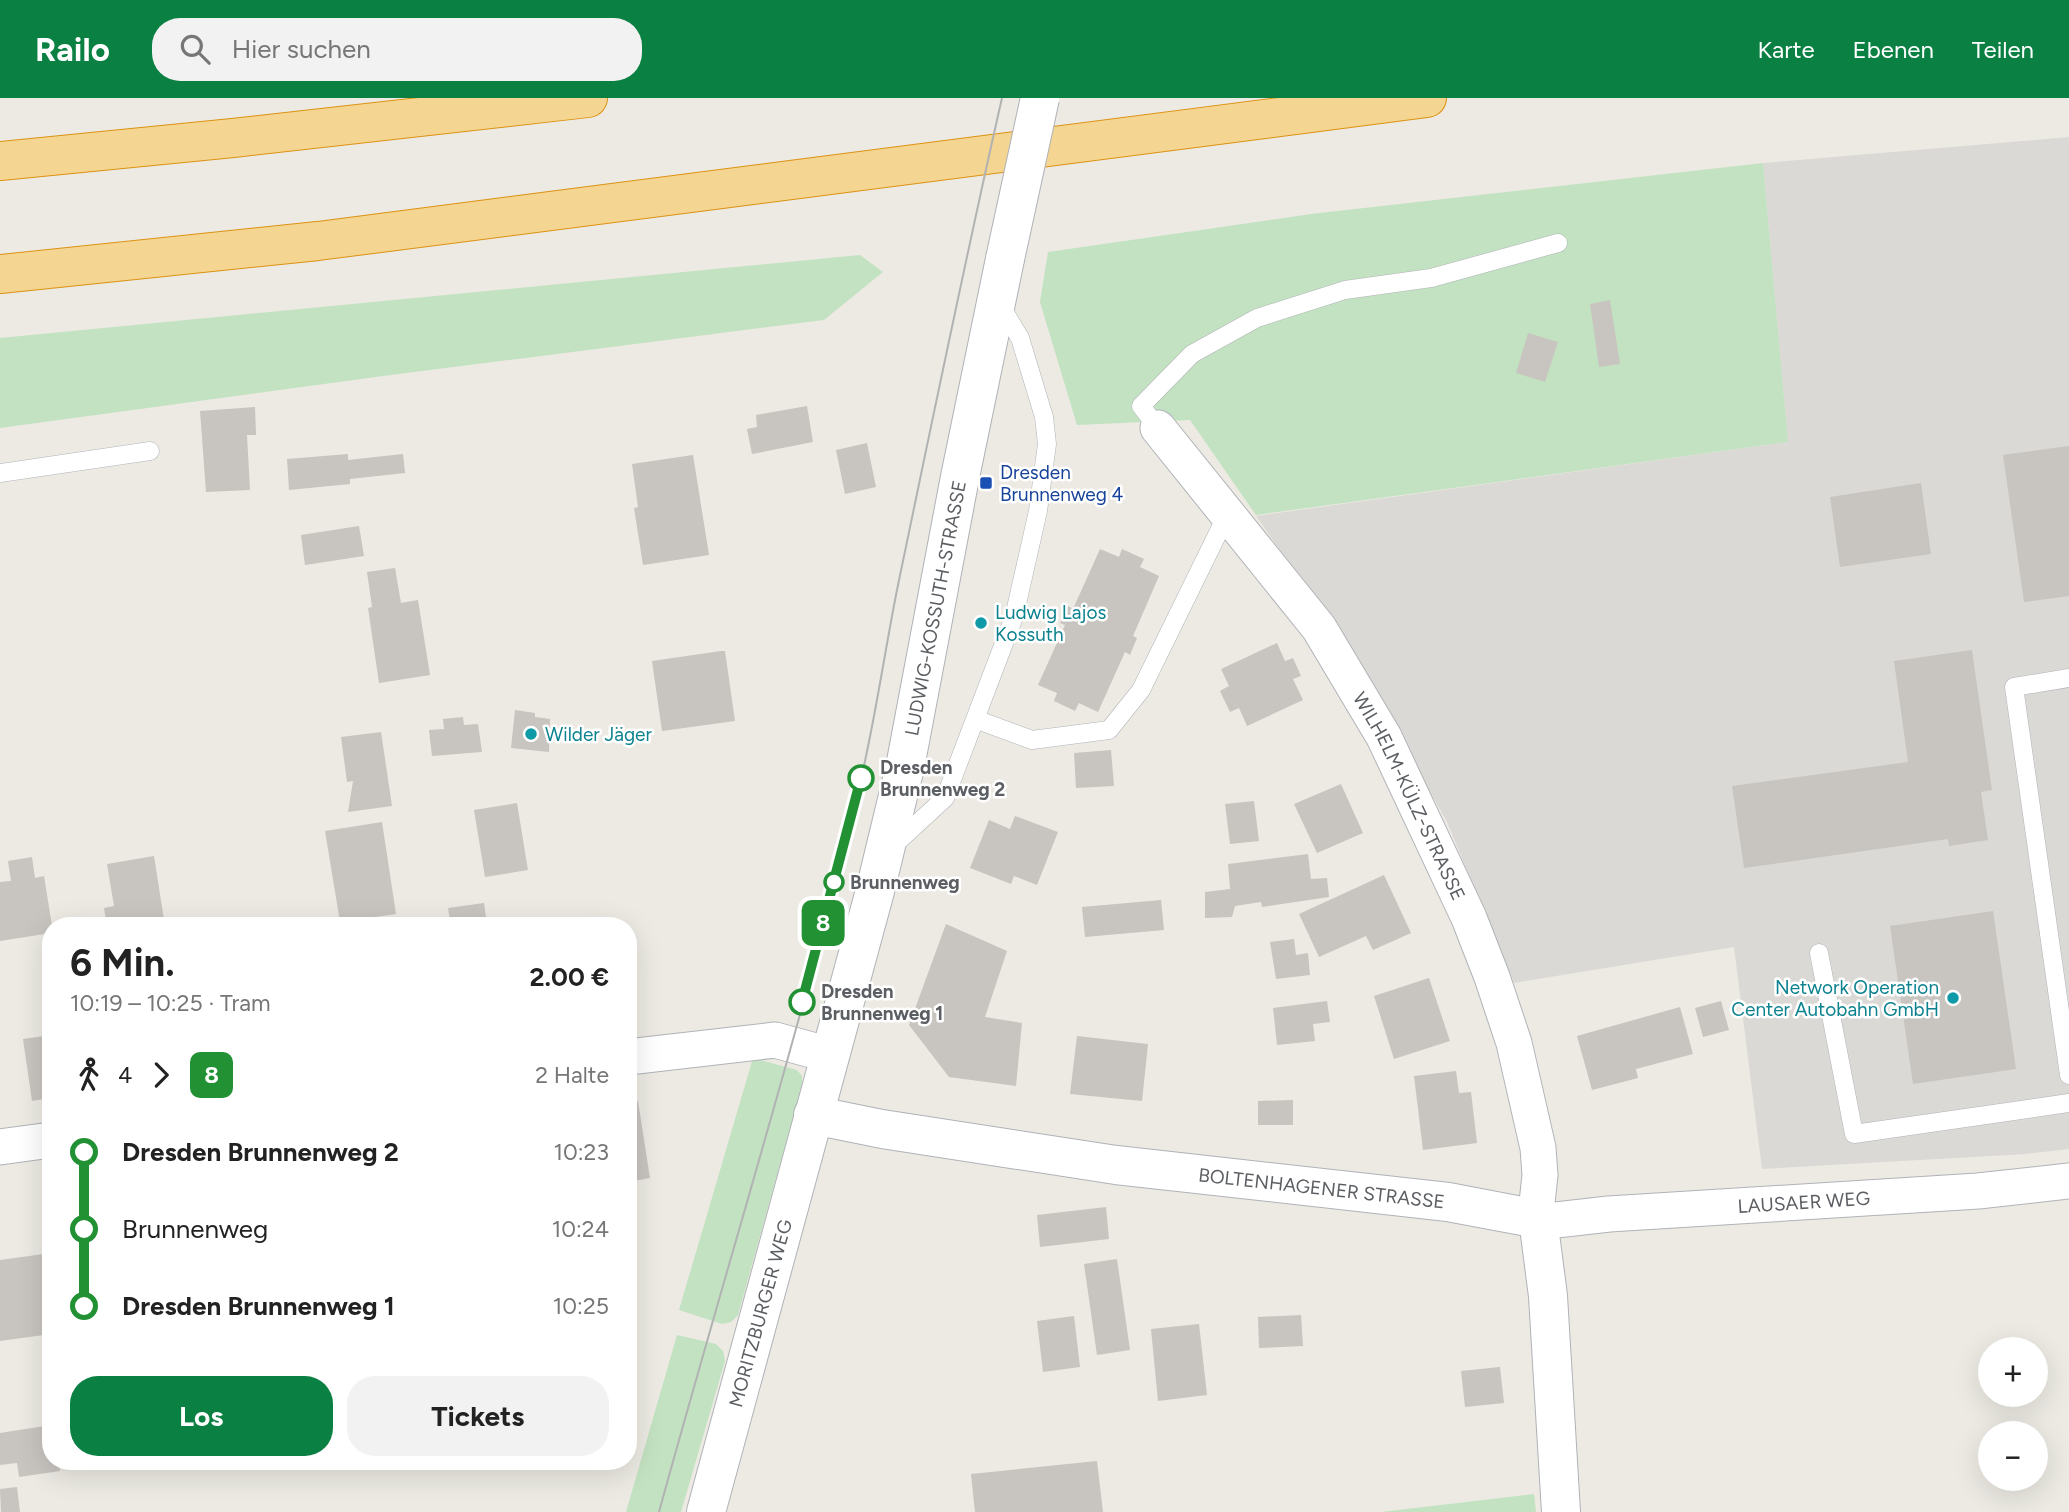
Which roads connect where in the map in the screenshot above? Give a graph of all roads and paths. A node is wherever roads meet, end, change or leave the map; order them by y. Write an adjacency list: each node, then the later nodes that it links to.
1 (588, 98): 4 (highway)
2 (1040, 98): 7 (street, LUDWIG-KOSSUTH-STRASSE, bridge)
3 (1427, 98): 6 (highway)
4 (0, 160)
5 (1558, 243): 8 (lane)
6 (0, 274)
7 (996, 300): 13 (lane); 14 (street, LUDWIG-KOSSUTH-STRASSE)
8 (1158, 428): 11 (street, WILHELM-KÜLZ-STRASSE)
9 (150, 451): 10 (lane)
10 (0, 473)
11 (1230, 519): 13 (lane); 24 (street, WILHELM-KÜLZ-STRASSE)
12 (2069, 678): 18 (lane)
13 (975, 719): 14 (lane)
14 (883, 855): 17 (street, LUDWIG-KOSSUTH-STRASSE)
15 (1819, 953): 19 (lane)
16 (637, 1055): 17 (street)
17 (830, 1055): 20 (street, LUDWIG-KOSSUTH-STRASSE)
18 (2069, 1075)
19 (2069, 1103)
20 (813, 1115): 24 (street, BOLTENHAGENER STRASSE); 25 (street, MORITZBURGER WEG)
21 (42, 1141): 22 (street)
22 (0, 1147)
23 (2069, 1181): 24 (street, LAUSAER WEG)
24 (1538, 1219): 26 (street)
25 (706, 1512)
26 (1561, 1512)

